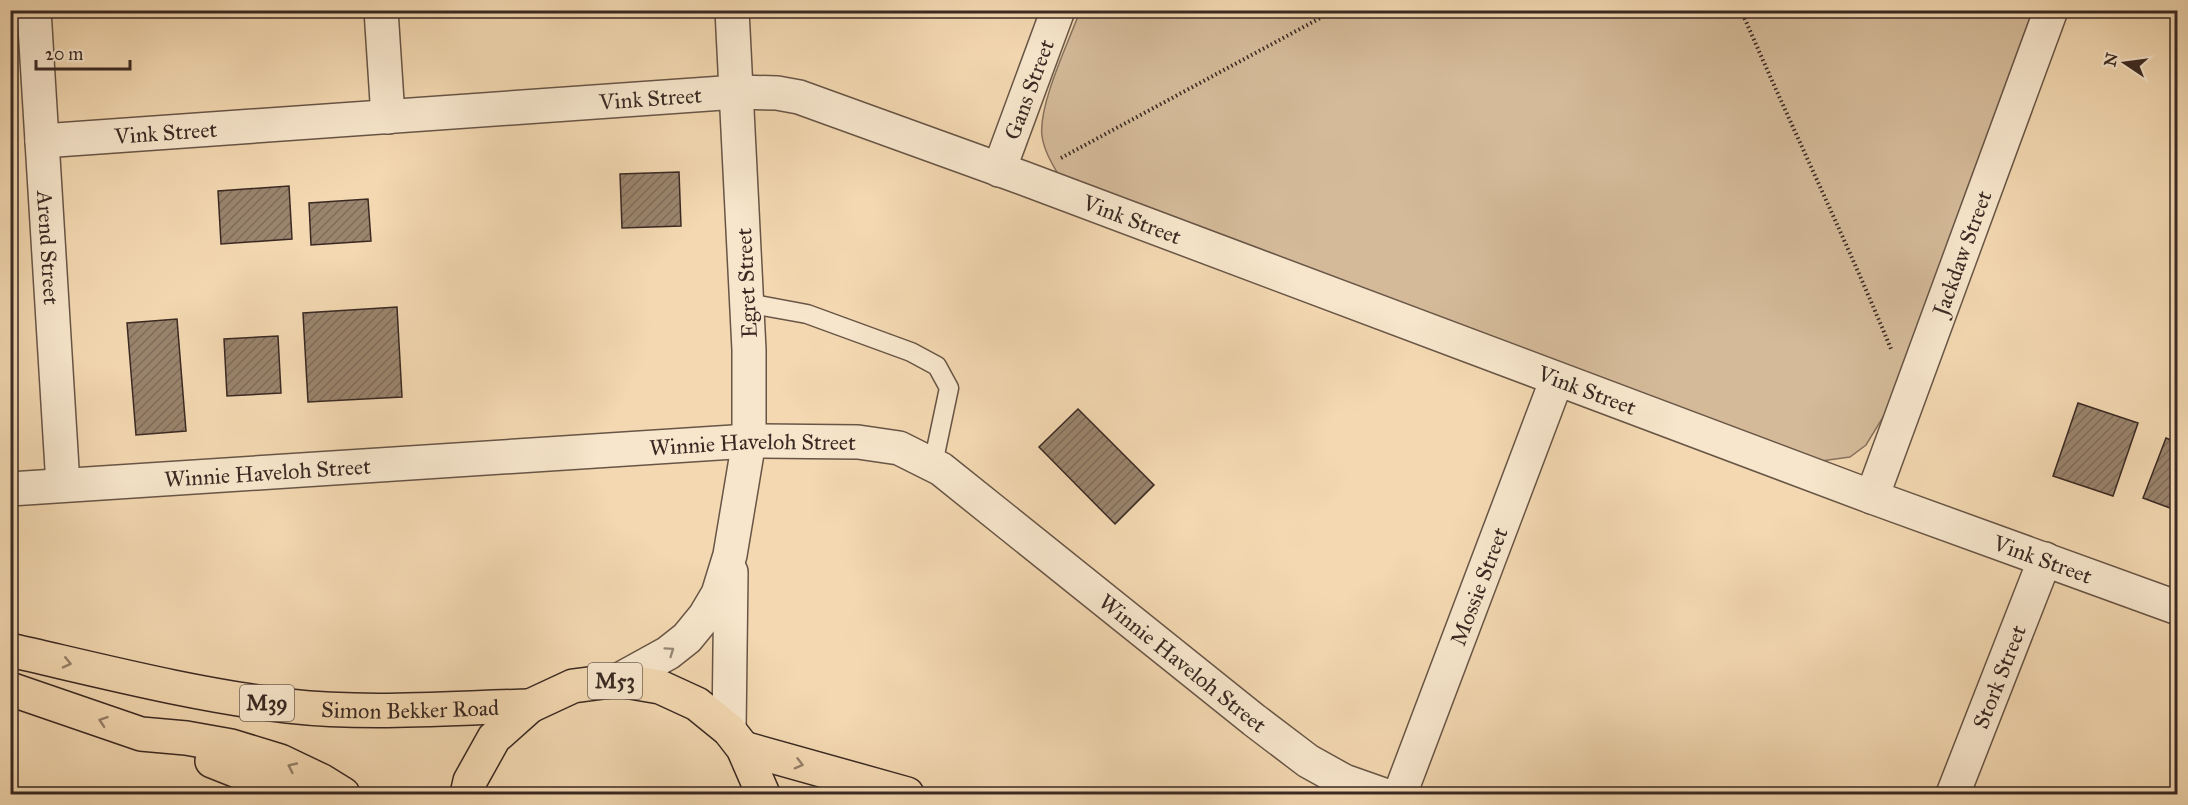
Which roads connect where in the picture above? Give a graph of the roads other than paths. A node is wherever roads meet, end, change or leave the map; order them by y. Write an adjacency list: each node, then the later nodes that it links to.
1 (34, 10): 8 (street, Arend Street)
2 (381, 10): 7 (street)
3 (732, 10): 6 (street, Egret Street)
4 (1058, 10): 9 (street, Gans Street)
5 (2051, 10): 16 (street, Jackdaw Street)
6 (737, 92): 7 (street, Vink Street); 9 (street, Vink Street); 10 (street, Egret Street)
7 (388, 117): 8 (street, Vink Street)
8 (42, 141): 14 (street, Arend Street)
9 (1011, 174): 11 (street, Vink Street)
10 (747, 303): 12 (street, Egret Street); 13 (lane)
11 (1557, 379): 16 (street, Vink Street); 32 (street, Mossie Street)
12 (749, 441): 13 (street, Winnie Haveloh Street); 14 (street, Winnie Haveloh Street); 17 (street, Egret Street)
13 (933, 464): 31 (street, Winnie Haveloh Street)
14 (63, 485): 15 (street, Winnie Haveloh Street)
15 (10, 489)
16 (1872, 497): 18 (street, Vink Street)
17 (730, 555): 21 (street, one-way to 17); 25 (street)
18 (2045, 559): 19 (street, Vink Street); 33 (street, Stork Street)
19 (2178, 608)
20 (10, 650): 23 (main road, Simon Bekker Road / M39, one-way to 23)
21 (619, 680): 23 (main road, M53); 25 (main road, M53)
22 (10, 689): 24 (main road, M39, one-way to 22)
23 (530, 706): 28 (main road, M53)
24 (141, 734): 26 (main road); 27 (main road, M39, one-way to 24)
25 (736, 739): 29 (main road, M53); 30 (main road, M53, one-way to 30)
26 (291, 795)
27 (343, 795)
28 (467, 795)
29 (763, 795)
30 (907, 795)
31 (1381, 795)
32 (1400, 795)
33 (1953, 795)

